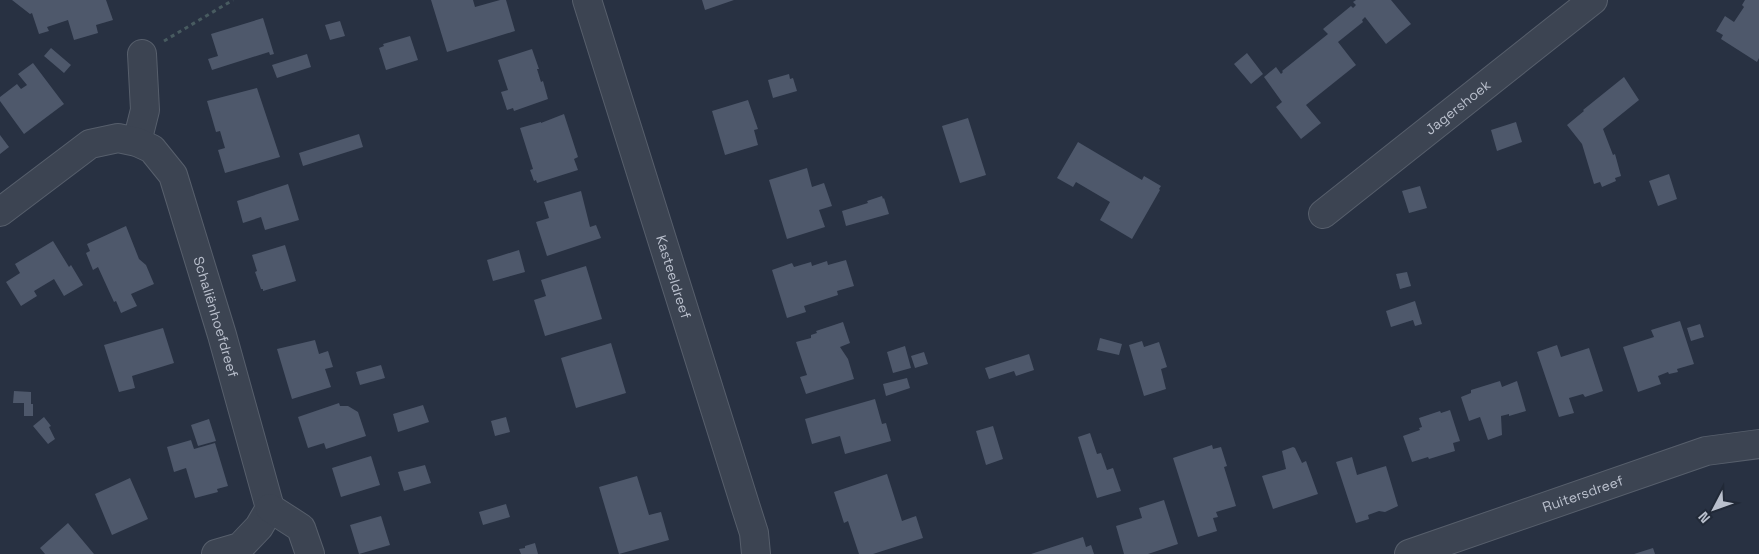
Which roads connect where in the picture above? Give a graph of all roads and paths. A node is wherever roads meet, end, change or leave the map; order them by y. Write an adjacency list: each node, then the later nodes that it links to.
1 (233, 0): 4 (path)
2 (587, 0): 12 (street, Kasteeldreef)
3 (1592, 0): 7 (street, Jagershoek)
4 (142, 54): 5 (street)
5 (137, 142): 6 (street, Schaliënhoefdreef); 9 (street, Schaliënhoefdreef)
6 (0, 212)
7 (1323, 214)
8 (1759, 444): 13 (street, Ruitersdreef)
9 (270, 508): 10 (street); 11 (street)
10 (234, 552)
11 (310, 554)
12 (756, 554)
13 (1409, 554)

